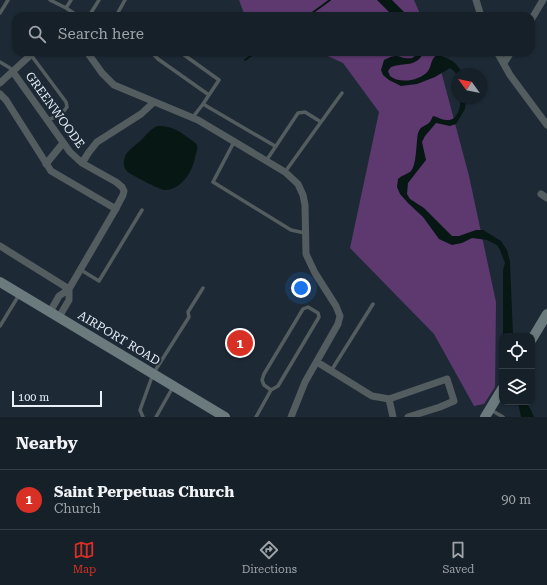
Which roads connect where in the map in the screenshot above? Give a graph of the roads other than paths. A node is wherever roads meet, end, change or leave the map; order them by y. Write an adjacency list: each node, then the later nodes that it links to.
1 (8, 0): 13 (lane)
2 (50, 0): 8 (lane)
3 (71, 0): 8 (lane)
4 (99, 0): 10 (lane)
5 (125, 0): 11 (lane)
6 (476, 0): 12 (street)
7 (543, 0): 14 (street)
8 (66, 8): 9 (lane)
9 (72, 12)
10 (92, 12)
11 (118, 12)
12 (480, 12)
13 (0, 13)
14 (535, 13)
15 (30, 56): 24 (street)
16 (35, 56): 32 (lane)
17 (91, 56): 29 (street)
18 (155, 56): 28 (lane)
19 (186, 56): 28 (lane)
20 (500, 56): 23 (street)
21 (509, 56): 23 (street)
22 (0, 62): 24 (lane)
23 (504, 63): 34 (street)
24 (13, 72): 25 (street); 32 (street, GREENWOODE)
25 (0, 83)
26 (342, 93): 33 (lane)
27 (0, 94): 40 (street)
28 (209, 95): 30 (lane)
29 (154, 102): 31 (street); 39 (street)
30 (203, 104): 31 (lane); 37 (lane)
31 (192, 118): 35 (street)
32 (47, 120): 36 (street, GREENWOODE)
33 (321, 122): 37 (lane); 41 (lane)
34 (547, 125)
35 (234, 142): 38 (street); 44 (lane)
36 (63, 143): 39 (street, GREENWOODE); 40 (street)
37 (275, 146): 38 (lane)
38 (266, 160): 41 (street)
39 (82, 163): 42 (street, GREENWOODE)
40 (46, 164): 42 (street)
41 (285, 172): 44 (street)
42 (116, 209): 46 (street, GREENWOODE)
43 (142, 210): 46 (lane)
44 (305, 233): 56 (street)
45 (0, 246): 49 (street)
46 (81, 270): 49 (street, GREENWOODE)
47 (0, 282): 50 (street, AIRPORT ROAD)
48 (203, 288): 58 (lane)
49 (69, 289): 53 (street, GREENWOODE); 53 (street, GREENWOODE)
50 (19, 294): 53 (street, AIRPORT ROAD); 54 (lane)
51 (373, 304): 57 (lane)
52 (547, 314): 55 (street)
53 (54, 315): 58 (street, AIRPORT ROAD)
54 (0, 326)
55 (535, 334)
56 (317, 362): 57 (street); 64 (street)
57 (331, 371): 62 (street)
58 (153, 374): 59 (street, AIRPORT ROAD); 65 (lane)
59 (174, 386): 66 (lane); 67 (street, AIRPORT ROAD)
60 (271, 390): 60 (lane); 68 (lane)
61 (499, 394): 63 (street)
62 (389, 399): 69 (street); 70 (street)
63 (488, 413): 71 (lane)
64 (292, 416)
65 (143, 417)
66 (156, 417)
67 (225, 417)
68 (256, 417)
69 (393, 417)
70 (408, 417)
71 (503, 417)

